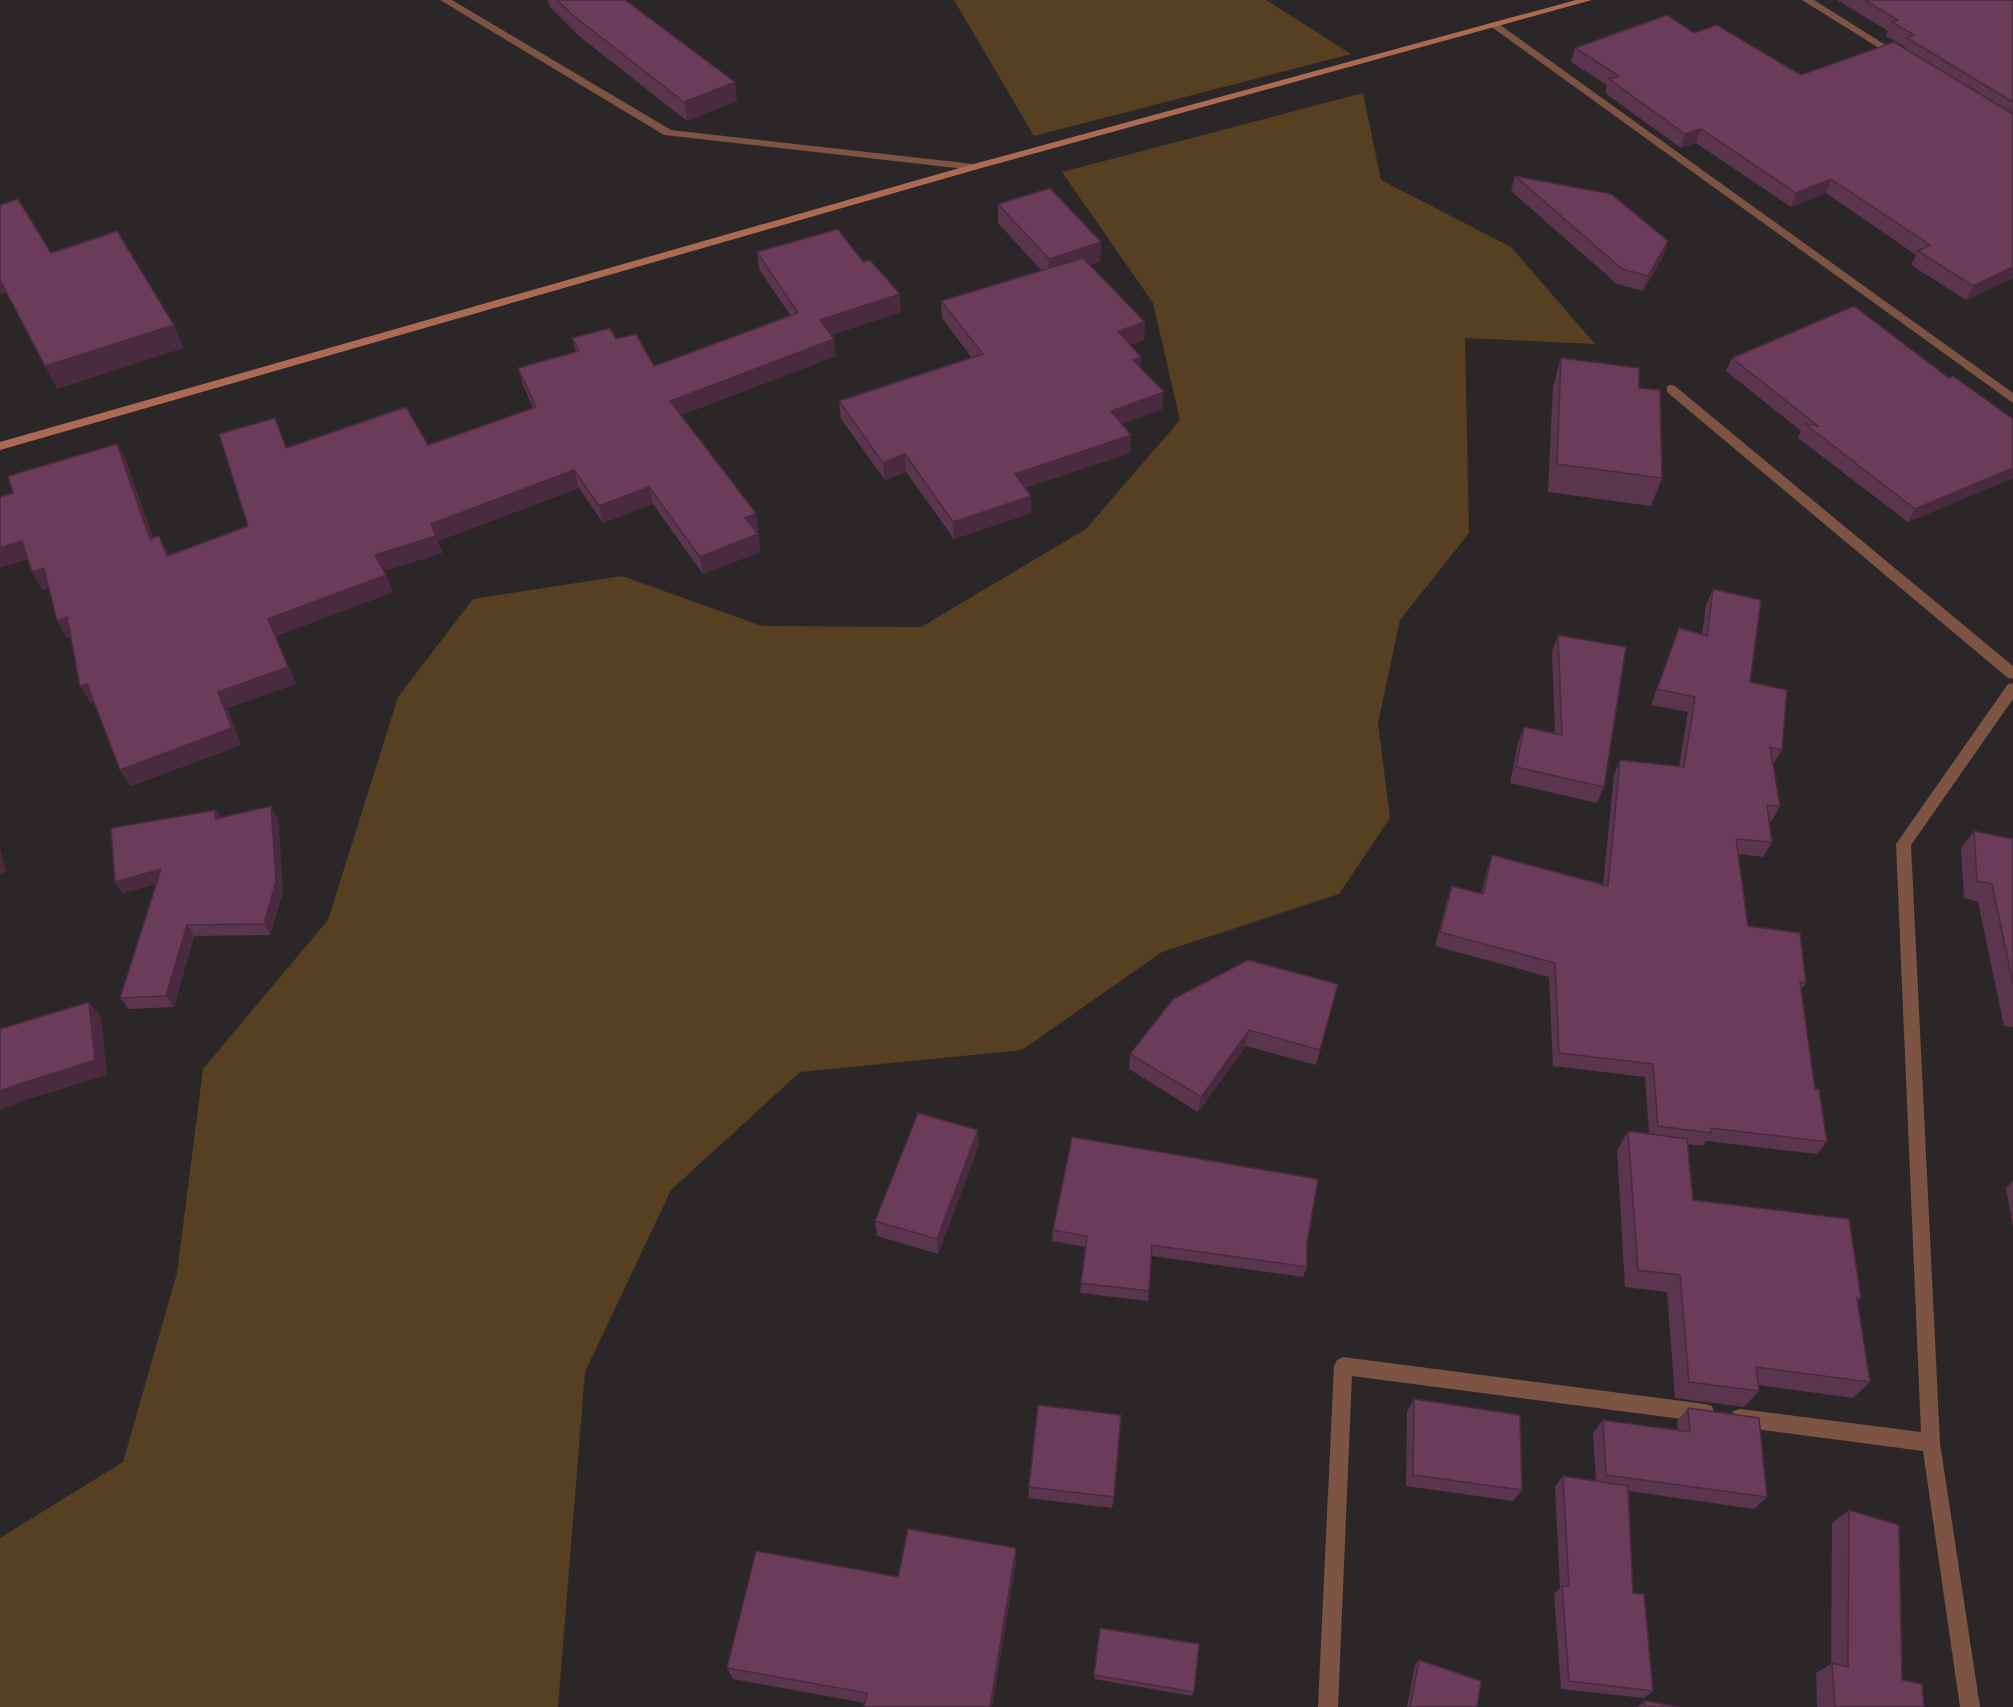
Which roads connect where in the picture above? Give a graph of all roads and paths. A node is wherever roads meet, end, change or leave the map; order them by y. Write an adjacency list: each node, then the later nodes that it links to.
1 (445, 0): 6 (street)
2 (1587, 0): 4 (main road)
3 (1807, 0): 5 (street)
4 (1496, 26): 6 (main road); 8 (street)
5 (1905, 60)
6 (974, 167): 9 (main road)
7 (1671, 389): 10 (street)
8 (2013, 399)
9 (0, 446)
10 (2013, 674)
11 (2013, 688): 12 (street)
12 (1931, 1443): 13 (street); 14 (street)
13 (1328, 1707)
14 (1970, 1707)

